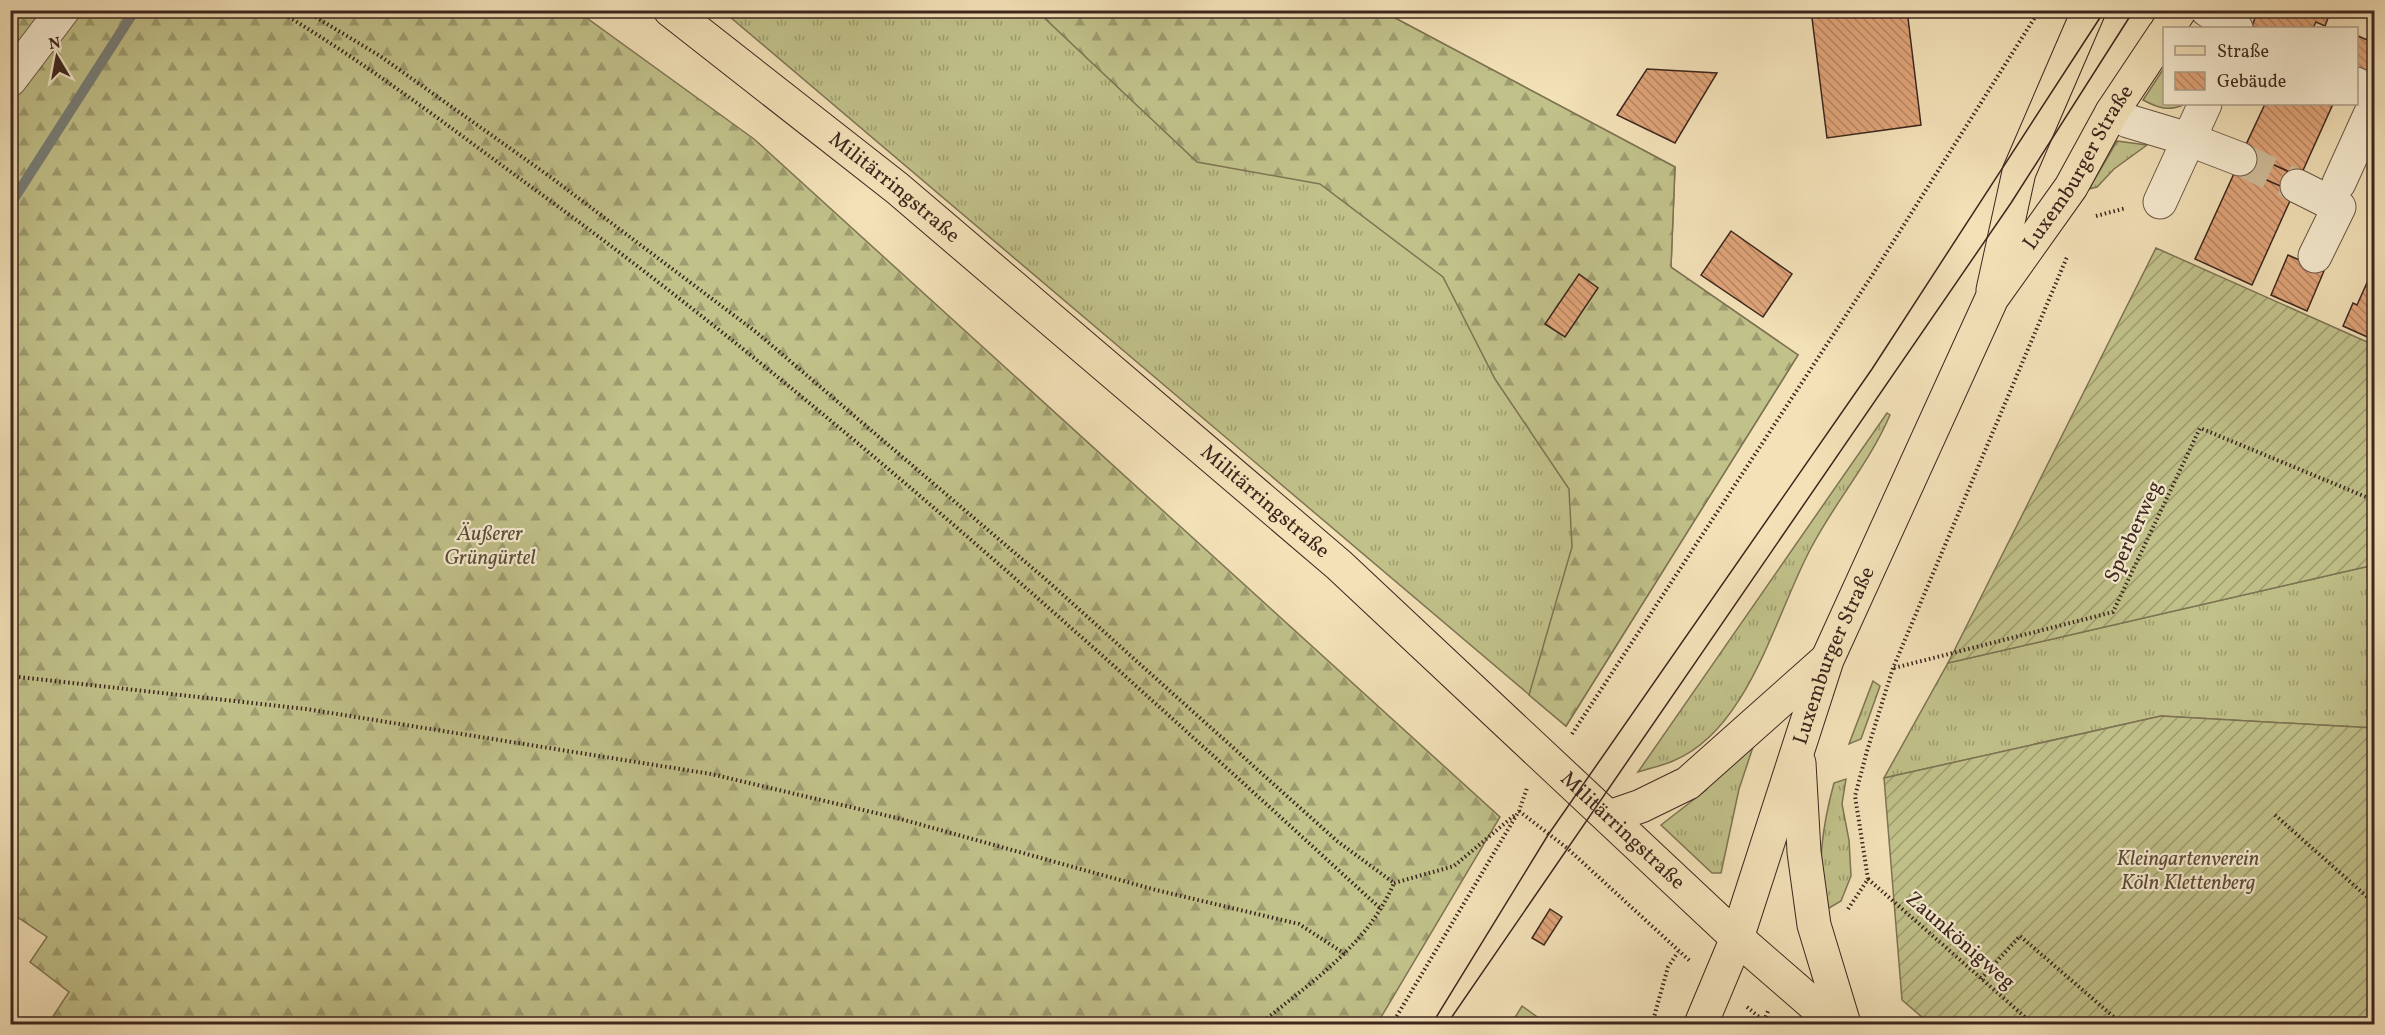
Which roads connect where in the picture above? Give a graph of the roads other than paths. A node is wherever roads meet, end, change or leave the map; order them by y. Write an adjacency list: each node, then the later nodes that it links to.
1 (63, 10): 9 (street)
2 (670, 10): 24 (main road, Militärringstraße)
3 (2089, 10): 21 (main road, Luxemburger Straße)
4 (2180, 10): 6 (main road)
5 (2207, 10): 7 (street)
6 (2169, 27)
7 (2234, 27)
8 (2163, 36): 14 (main road, Luxemburger Straße)
9 (10, 80)
10 (2358, 85): 11 (street)
11 (2374, 93)
12 (2205, 105): 15 (street)
13 (2374, 106): 17 (street)
14 (2112, 112): 15 (street); 21 (main road, Luxemburger Straße)
15 (2188, 139): 16 (street); 19 (street)
16 (2240, 159)
17 (2339, 183)
18 (2297, 186): 20 (street)
19 (2160, 202)
20 (2315, 256)
21 (1992, 298): 22 (main road, Luxemburger Straße)
22 (1827, 660): 23 (main road, Luxemburger Straße); 24 (main road)
23 (1798, 746): 25 (main road, Luxemburger Straße); 28 (main road)
24 (1609, 818): 25 (main road, Militärringstraße)
25 (1737, 938): 26 (main road, Luxemburger Straße); 27 (main road, Militärringstraße)
26 (1701, 1024)
27 (1836, 1024)
28 (1845, 1024)

